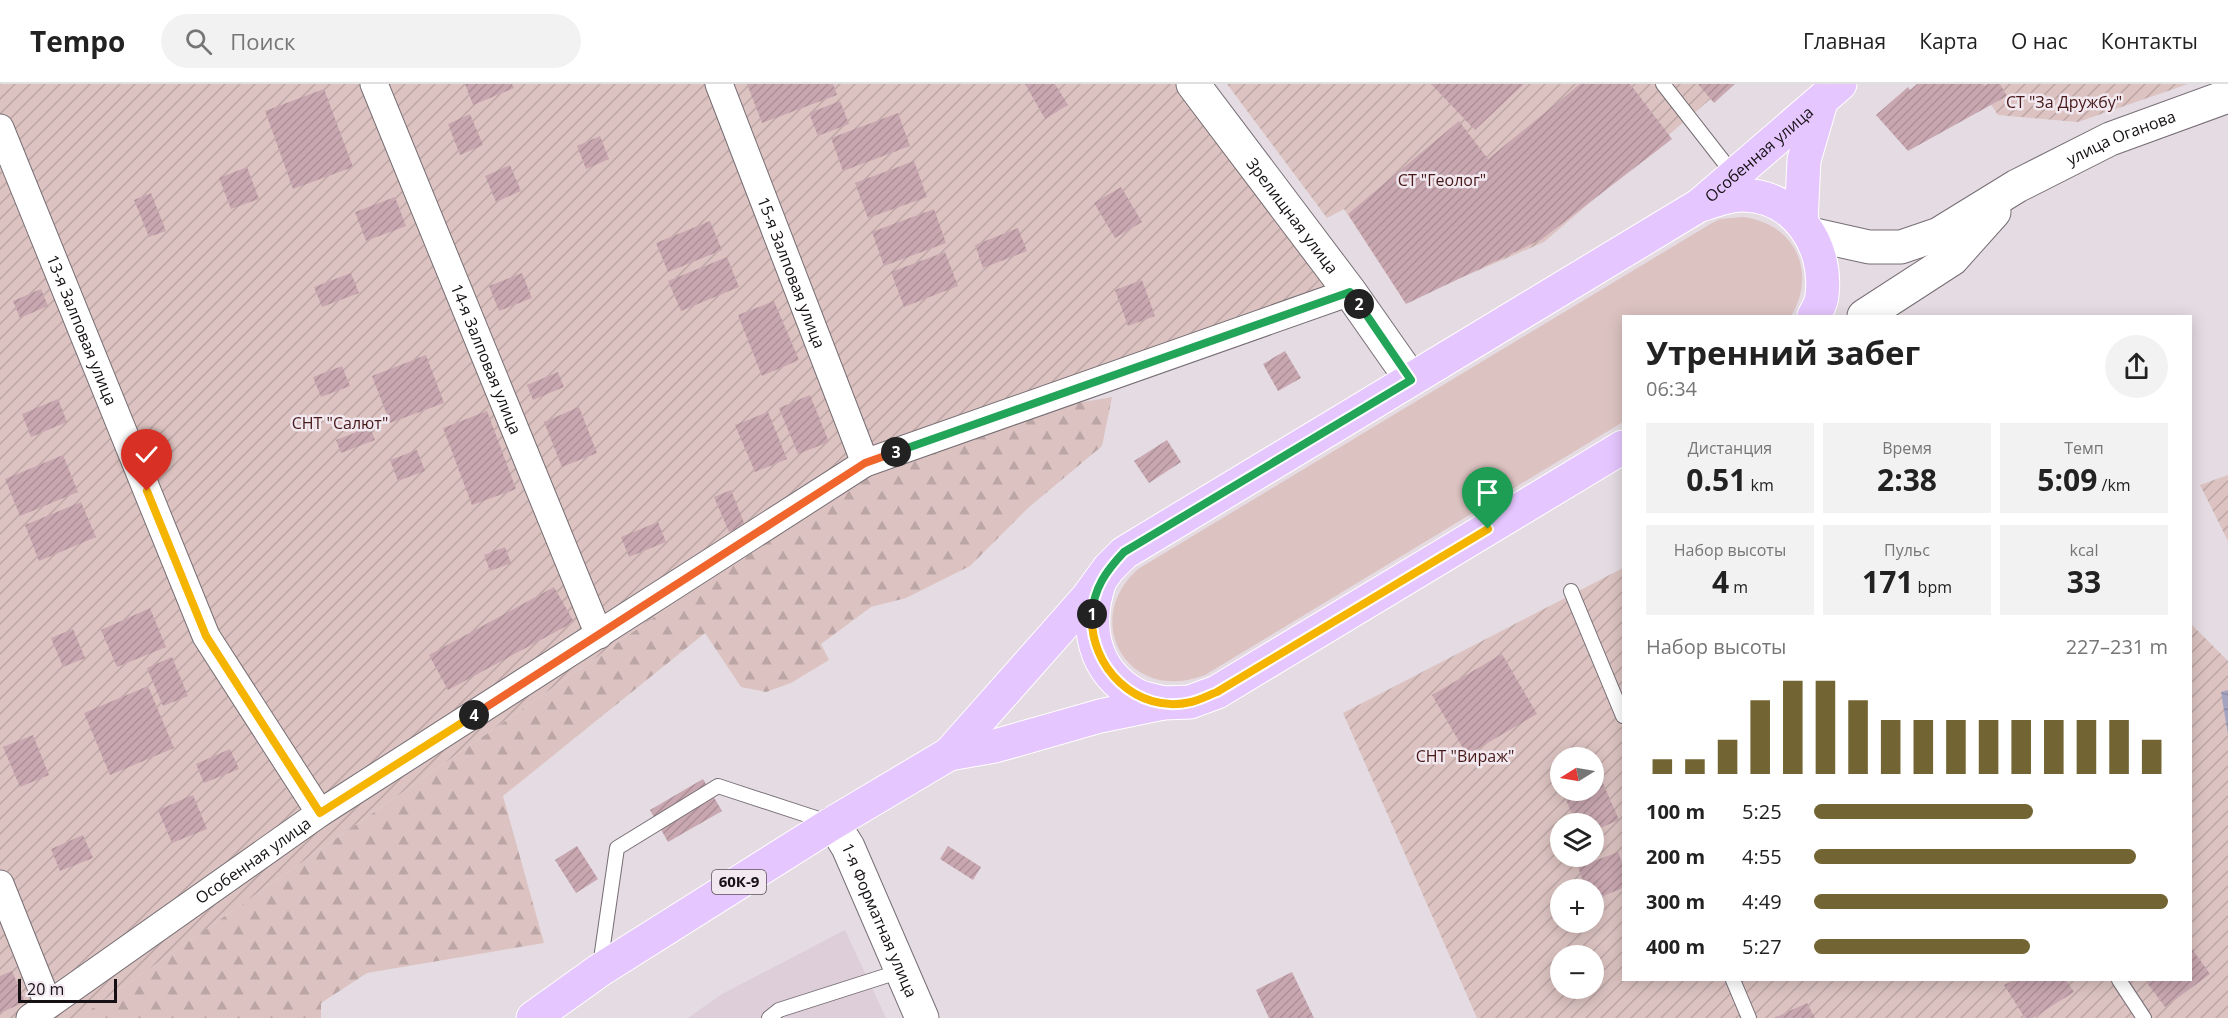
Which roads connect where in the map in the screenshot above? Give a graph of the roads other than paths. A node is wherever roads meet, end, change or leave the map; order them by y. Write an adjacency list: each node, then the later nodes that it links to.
1 (374, 84): 20 (street, 14-я Залповая улица)
2 (719, 84): 17 (street, 15-я Залповая улица)
3 (1193, 84): 12 (main road, Зрелищная улица)
4 (1663, 84): 8 (lane)
5 (1830, 93): 8 (main road, Особенная улица); 11 (main road, Особенная улица)
6 (2228, 96): 9 (main road, улица Оганова)
7 (0, 128): 24 (street, 13-я Залповая улица)
8 (1734, 175): 10 (main road, Особенная улица)
9 (2017, 186): 11 (main road, улица Оганова); 14 (main road, улица Оганова)
10 (1698, 206): 11 (main road); 15 (main road)
11 (1806, 228): 13 (main road)
12 (1350, 292): 15 (main road, Зрелищная улица); 17 (street, Особенная улица)
13 (1814, 315)
14 (1866, 315)
15 (1411, 380): 18 (main road)
16 (1622, 448): 21 (main road)
17 (865, 463): 20 (street, Особенная улица)
18 (1099, 584): 21 (main road); 23 (main road)
19 (1571, 591): 22 (lane)
20 (599, 636): 24 (street, Особенная улица)
21 (1163, 703): 23 (main road)
22 (1622, 714)
23 (949, 754): 25 (main road, 60К-9)
24 (320, 813): 31 (street, Особенная улица)
25 (832, 823): 27 (main road, 60К-9); 27 (lane); 28 (main road, 1-я Форматная улица)
26 (0, 884): 31 (street)
27 (600, 970): 32 (main road, 60К-9)
28 (901, 971): 33 (lane); 34 (main road, 1-я Форматная улица)
29 (1733, 981): 35 (lane)
30 (2120, 981): 36 (lane)
31 (39, 1011)
32 (533, 1018)
33 (769, 1018)
34 (922, 1018)
35 (1749, 1018)
36 (2144, 1018)

